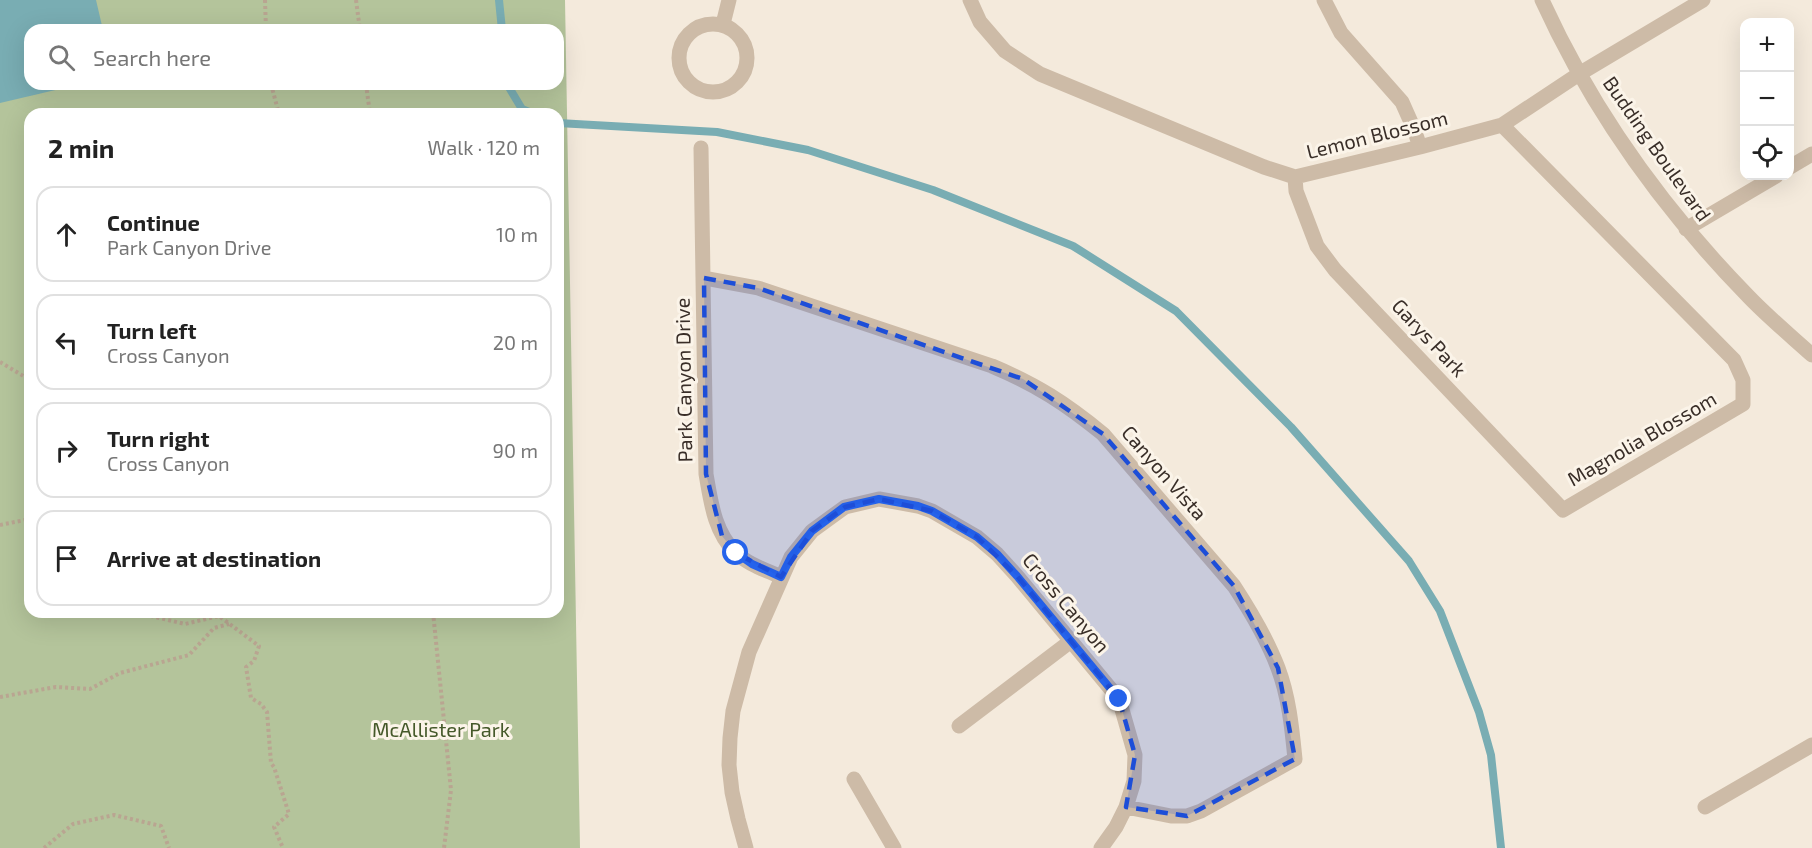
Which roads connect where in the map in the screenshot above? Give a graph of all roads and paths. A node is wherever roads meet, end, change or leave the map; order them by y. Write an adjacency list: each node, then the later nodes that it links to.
1 (266, 0): 8 (path)
2 (356, 0): 9 (path)
3 (729, 0): 10 (street)
4 (970, 0): 21 (street, Lemon Blossom)
5 (1324, 0): 17 (street)
6 (1542, 0): 11 (street, Budding Boulevard)
7 (1703, 0): 11 (street, Lemon Blossom)
8 (266, 24)
9 (359, 24)
10 (723, 24): 10 (street)
11 (1579, 74): 16 (street, Lemon Blossom); 23 (street, Budding Boulevard)
12 (273, 90): 14 (path)
13 (367, 90): 15 (path)
14 (277, 108)
15 (369, 108)
16 (1502, 124): 17 (street, Lemon Blossom); 28 (street, Magnolia Blossom)
17 (1420, 147): 21 (street, Lemon Blossom)
18 (701, 148): 24 (street, Park Canyon Drive)
19 (1812, 154): 20 (street)
20 (1794, 165)
21 (1295, 177): 28 (street, Garys Park)
22 (1769, 180): 23 (street)
23 (1686, 229): 25 (street, Budding Boulevard)
24 (704, 278): 31 (street, Park Canyon Drive); 42 (street, Canyon Vista)
25 (1812, 355)
26 (0, 362): 27 (path)
27 (24, 376)
28 (1563, 510)
29 (24, 520): 30 (path)
30 (0, 525)
31 (781, 577): 37 (street, Cross Canyon); 48 (street, Cross Canyon)
32 (160, 618): 33 (path)
33 (210, 618)
34 (222, 618): 36 (path)
35 (434, 618): 47 (path)
36 (229, 624): 38 (path); 46 (path)
37 (1071, 640): 39 (street); 42 (street, Cross Canyon)
38 (0, 697)
39 (959, 726)
40 (1812, 745): 43 (street)
41 (854, 779): 49 (street)
42 (1126, 807): 50 (street, Cross Canyon)
43 (1705, 807)
44 (44, 848): 45 (path)
45 (169, 848)
46 (283, 848)
47 (444, 848)
48 (746, 848)
49 (894, 848)
50 (1101, 848)

